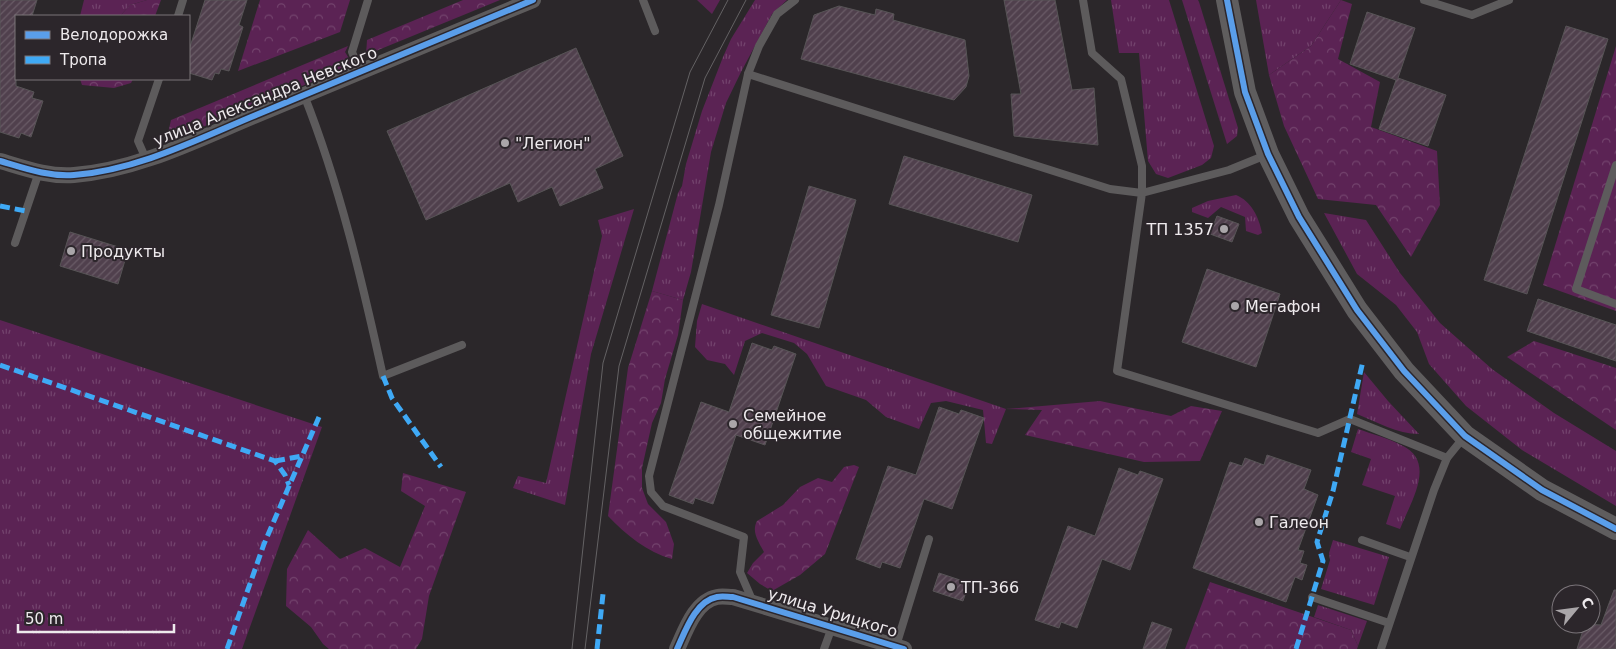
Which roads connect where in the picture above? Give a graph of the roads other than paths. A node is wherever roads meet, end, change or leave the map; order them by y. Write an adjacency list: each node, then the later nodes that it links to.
1 (183, 0): 10 (lane)
2 (368, 0): 12 (lane)
3 (533, 0): 12 (street, улица Александра Невского)
4 (642, 0): 11 (lane)
5 (795, 0): 13 (lane)
6 (1084, 0): 21 (lane)
7 (1227, 0): 16 (street)
8 (1424, 0): 9 (lane)
9 (1509, 0)
10 (178, 15)
11 (655, 31)
12 (360, 72): 15 (street, улица Александра Невского)
13 (748, 74): 21 (lane); 32 (lane)
14 (159, 80): 17 (lane)
15 (304, 95): 17 (street, улица Александра Невского); 24 (lane)
16 (1268, 154): 21 (lane); 25 (street)
17 (146, 159): 20 (street, улица Александра Невского)
18 (0, 161): 20 (street, улица Александра Невского)
19 (1616, 164): 23 (lane)
20 (39, 172): 22 (lane)
21 (1142, 192): 26 (lane)
22 (14, 243)
23 (1616, 304)
24 (462, 344)
25 (1465, 436): 26 (lane); 27 (street)
26 (1447, 458): 30 (lane)
27 (1616, 529)
28 (929, 539): 35 (lane)
29 (1362, 540): 30 (lane)
30 (1410, 558): 33 (lane)
31 (1312, 597): 33 (lane)
32 (753, 602): 34 (street, улица Урицкого); 36 (street, улица Урицкого)
33 (1389, 623): 38 (lane)
34 (832, 627): 35 (street, улица Урицкого); 37 (lane)
35 (900, 648)
36 (677, 649)
37 (824, 649)
38 (1381, 649)

